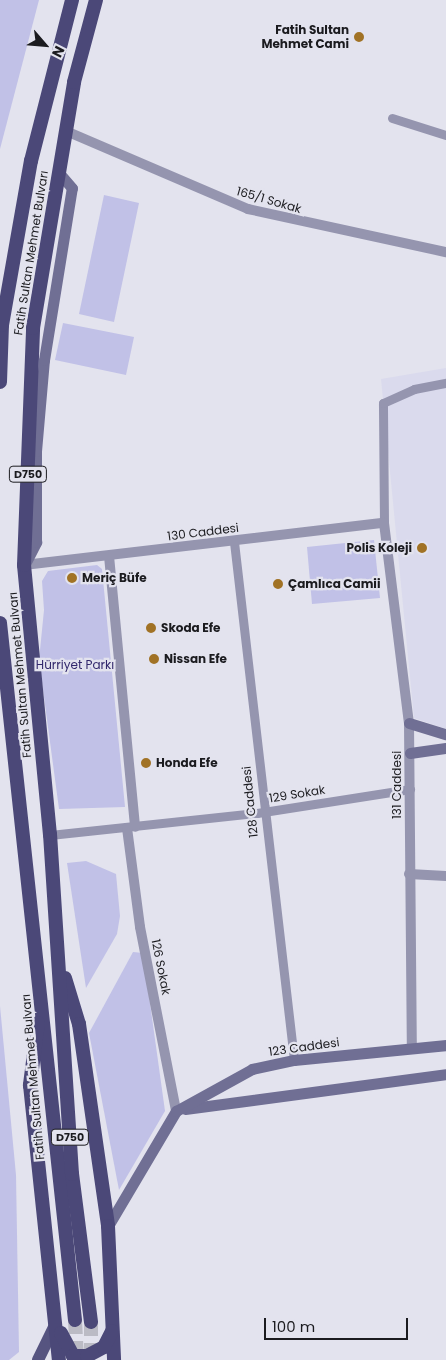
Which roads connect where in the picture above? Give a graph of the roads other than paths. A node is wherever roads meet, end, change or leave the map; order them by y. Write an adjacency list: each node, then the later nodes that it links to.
1 (72, 0): 7 (highway, Fatih Sultan Mehmet Bulvarı)
2 (96, 0): 4 (highway, Fatih Sultan Mehmet Bulvarı / D750)
3 (392, 118): 5 (street)
4 (66, 131): 6 (street, 165/1 Sokak); 12 (highway, Fatih Sultan Mehmet Bulvarı / D750)
5 (446, 135)
6 (446, 252)
7 (0, 382)
8 (446, 384): 9 (street)
9 (384, 523): 10 (street, 130 Caddesi); 14 (street, 131 Caddesi)
10 (234, 542): 11 (street, 130 Caddesi); 19 (street, 128 Caddesi)
11 (109, 556): 12 (street, 130 Caddesi); 20 (street, 126 Sokak)
12 (24, 565): 21 (highway, Fatih Sultan Mehmet Bulvarı / D750)
13 (0, 623): 25 (highway, Fatih Sultan Mehmet Bulvarı / D750)
14 (409, 723): 15 (main road); 17 (street, 131 Caddesi)
15 (446, 734)
16 (446, 748): 17 (main road)
17 (410, 753): 18 (street, 131 Caddesi)
18 (410, 789): 19 (street, 129 Sokak); 22 (street, 131 Caddesi)
19 (264, 812): 20 (street, 129 Sokak); 28 (street, 128 Caddesi)
20 (131, 827): 21 (street, 129 Sokak); 30 (street, 126 Sokak)
21 (50, 835): 24 (highway, Fatih Sultan Mehmet Bulvarı / D750)
22 (409, 874): 23 (street); 27 (street, 131 Caddesi)
23 (446, 876)
24 (58, 952): 31 (highway); 34 (highway, Fatih Sultan Mehmet Bulvarı / D750)
25 (41, 995): 32 (highway); 33 (highway, Fatih Sultan Mehmet Bulvarı / D750)
26 (446, 1045): 27 (main road, 123 Caddesi)
27 (412, 1048): 28 (main road, 123 Caddesi)
28 (294, 1060): 30 (main road, 123 Caddesi)
29 (446, 1074): 30 (main road)
30 (176, 1111): 31 (main road)
31 (108, 1226): 35 (highway)
32 (56, 1320): 35 (highway); 36 (main road); 37 (highway)
33 (75, 1320)
34 (91, 1322)
35 (115, 1322): 38 (highway)
36 (38, 1360)
37 (58, 1360)
38 (114, 1360)

